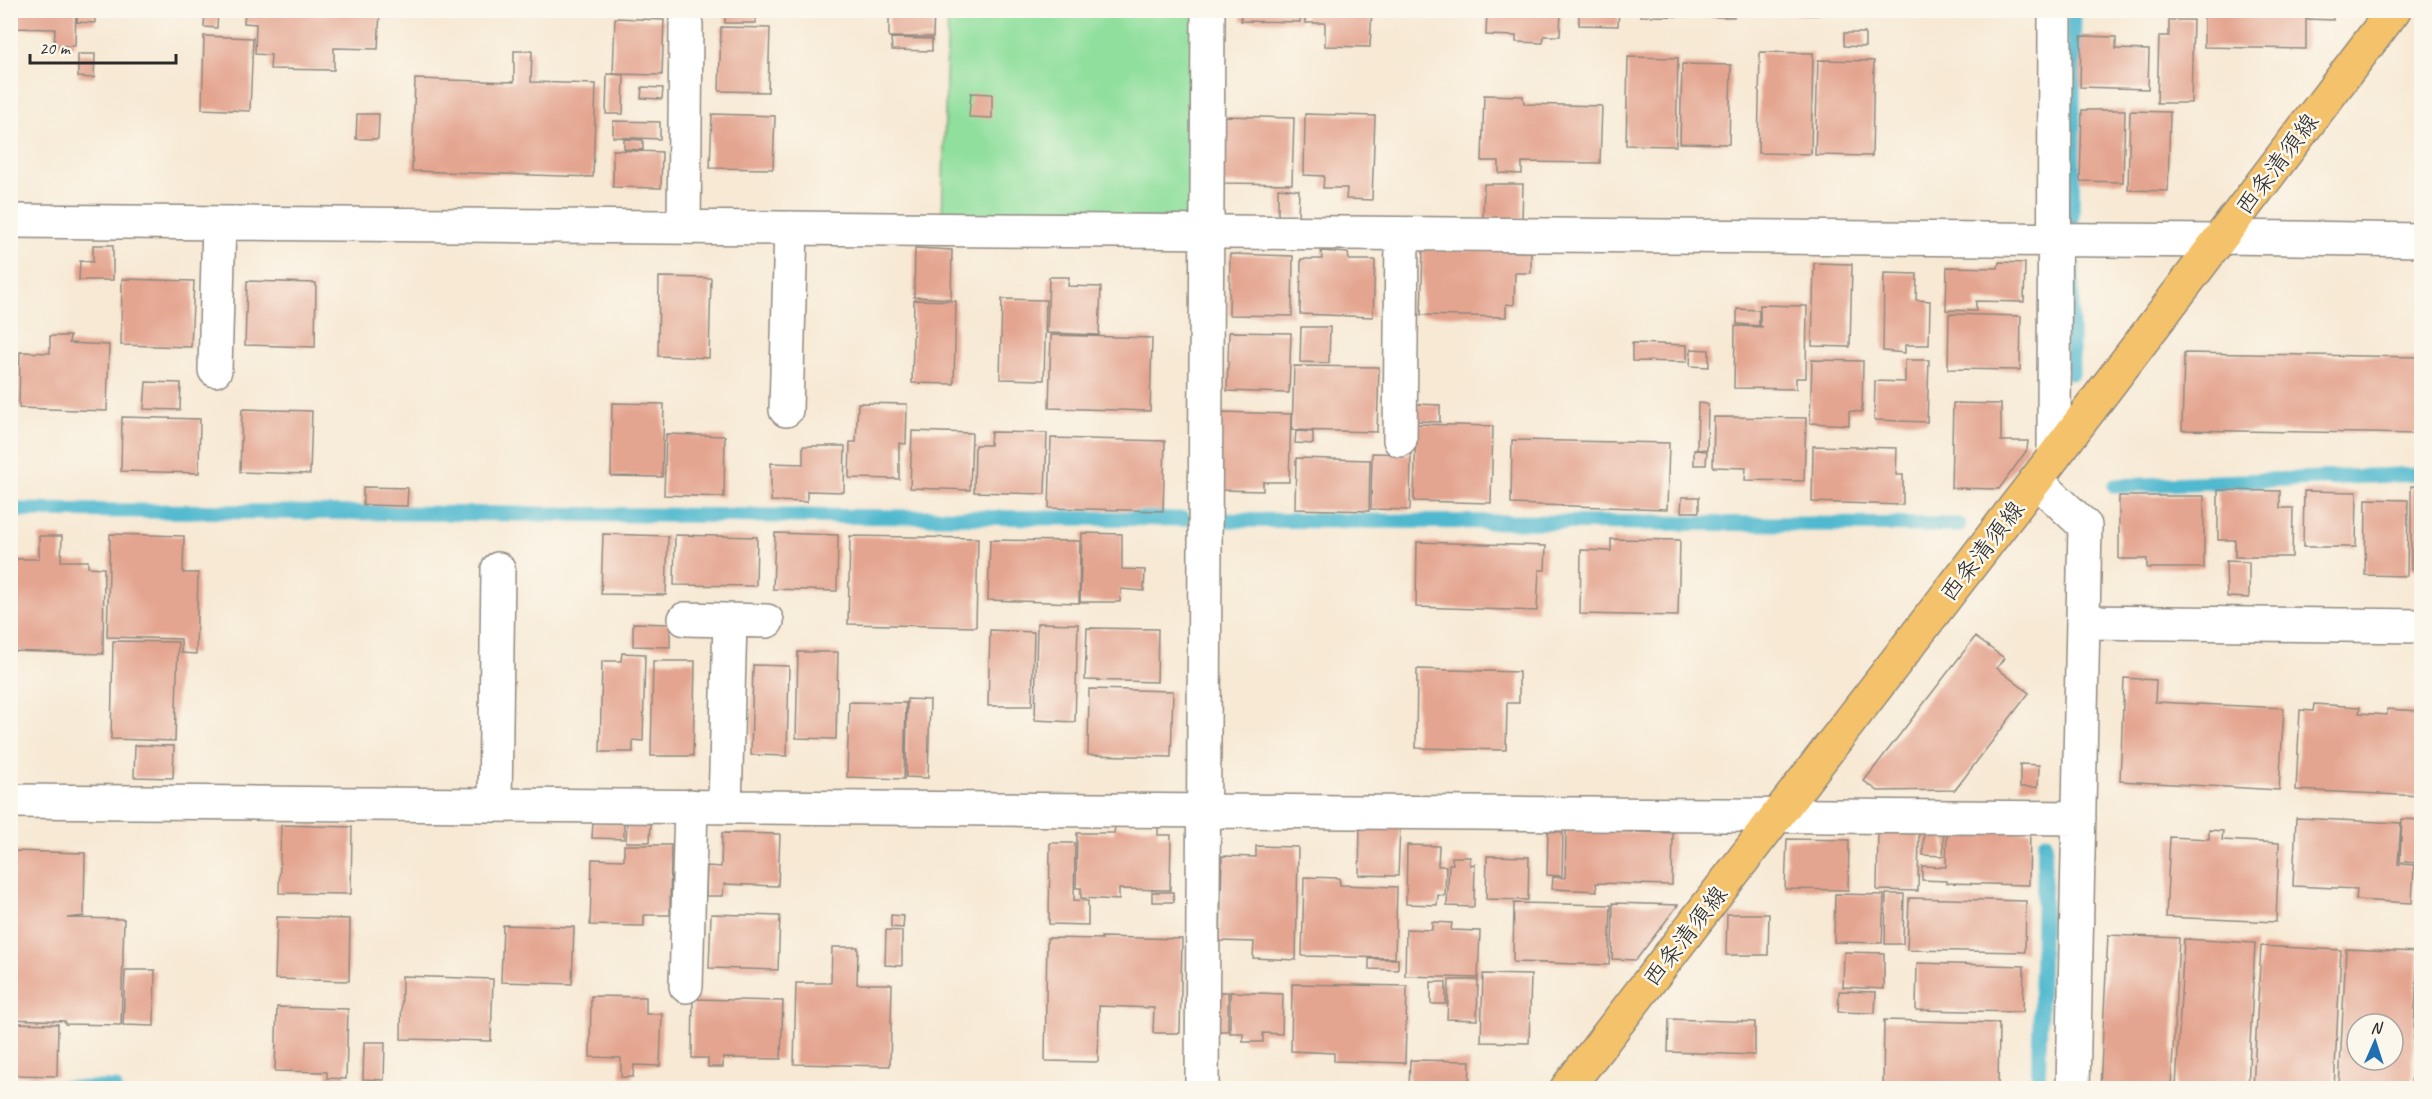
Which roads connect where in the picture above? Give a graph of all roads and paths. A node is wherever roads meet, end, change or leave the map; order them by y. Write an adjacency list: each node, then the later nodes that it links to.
1 (1208, 10): 9 (street)
2 (2055, 10): 12 (street)
3 (2394, 10): 11 (main road, 西条清須線)
4 (687, 24): 7 (street)
5 (10, 221): 6 (street)
6 (219, 223): 7 (street); 14 (street)
7 (684, 227): 8 (street)
8 (791, 228): 9 (street); 15 (street)
9 (1207, 232): 10 (street); 28 (street)
10 (1402, 234): 12 (street); 16 (street)
11 (2220, 239): 12 (street); 13 (street); 17 (main road, 西条清須線)
12 (2054, 240): 17 (street)
13 (2421, 240)
14 (215, 370)
15 (786, 410)
16 (1400, 440)
17 (2045, 468): 22 (street); 29 (main road, 西条清須線)
18 (498, 569): 25 (street)
19 (685, 619): 20 (street)
20 (730, 621): 21 (street); 27 (street)
21 (767, 621)
22 (2083, 622): 23 (street); 30 (street)
23 (2421, 626)
24 (10, 801): 25 (street)
25 (495, 805): 26 (street)
26 (691, 806): 27 (street); 31 (street)
27 (725, 806): 28 (street)
28 (1203, 811): 29 (street); 32 (street)
29 (1779, 815): 30 (street); 33 (main road, 西条清須線)
30 (2079, 818): 34 (street)
31 (686, 986)
32 (1202, 1089)
33 (1567, 1089)
34 (2073, 1089)

